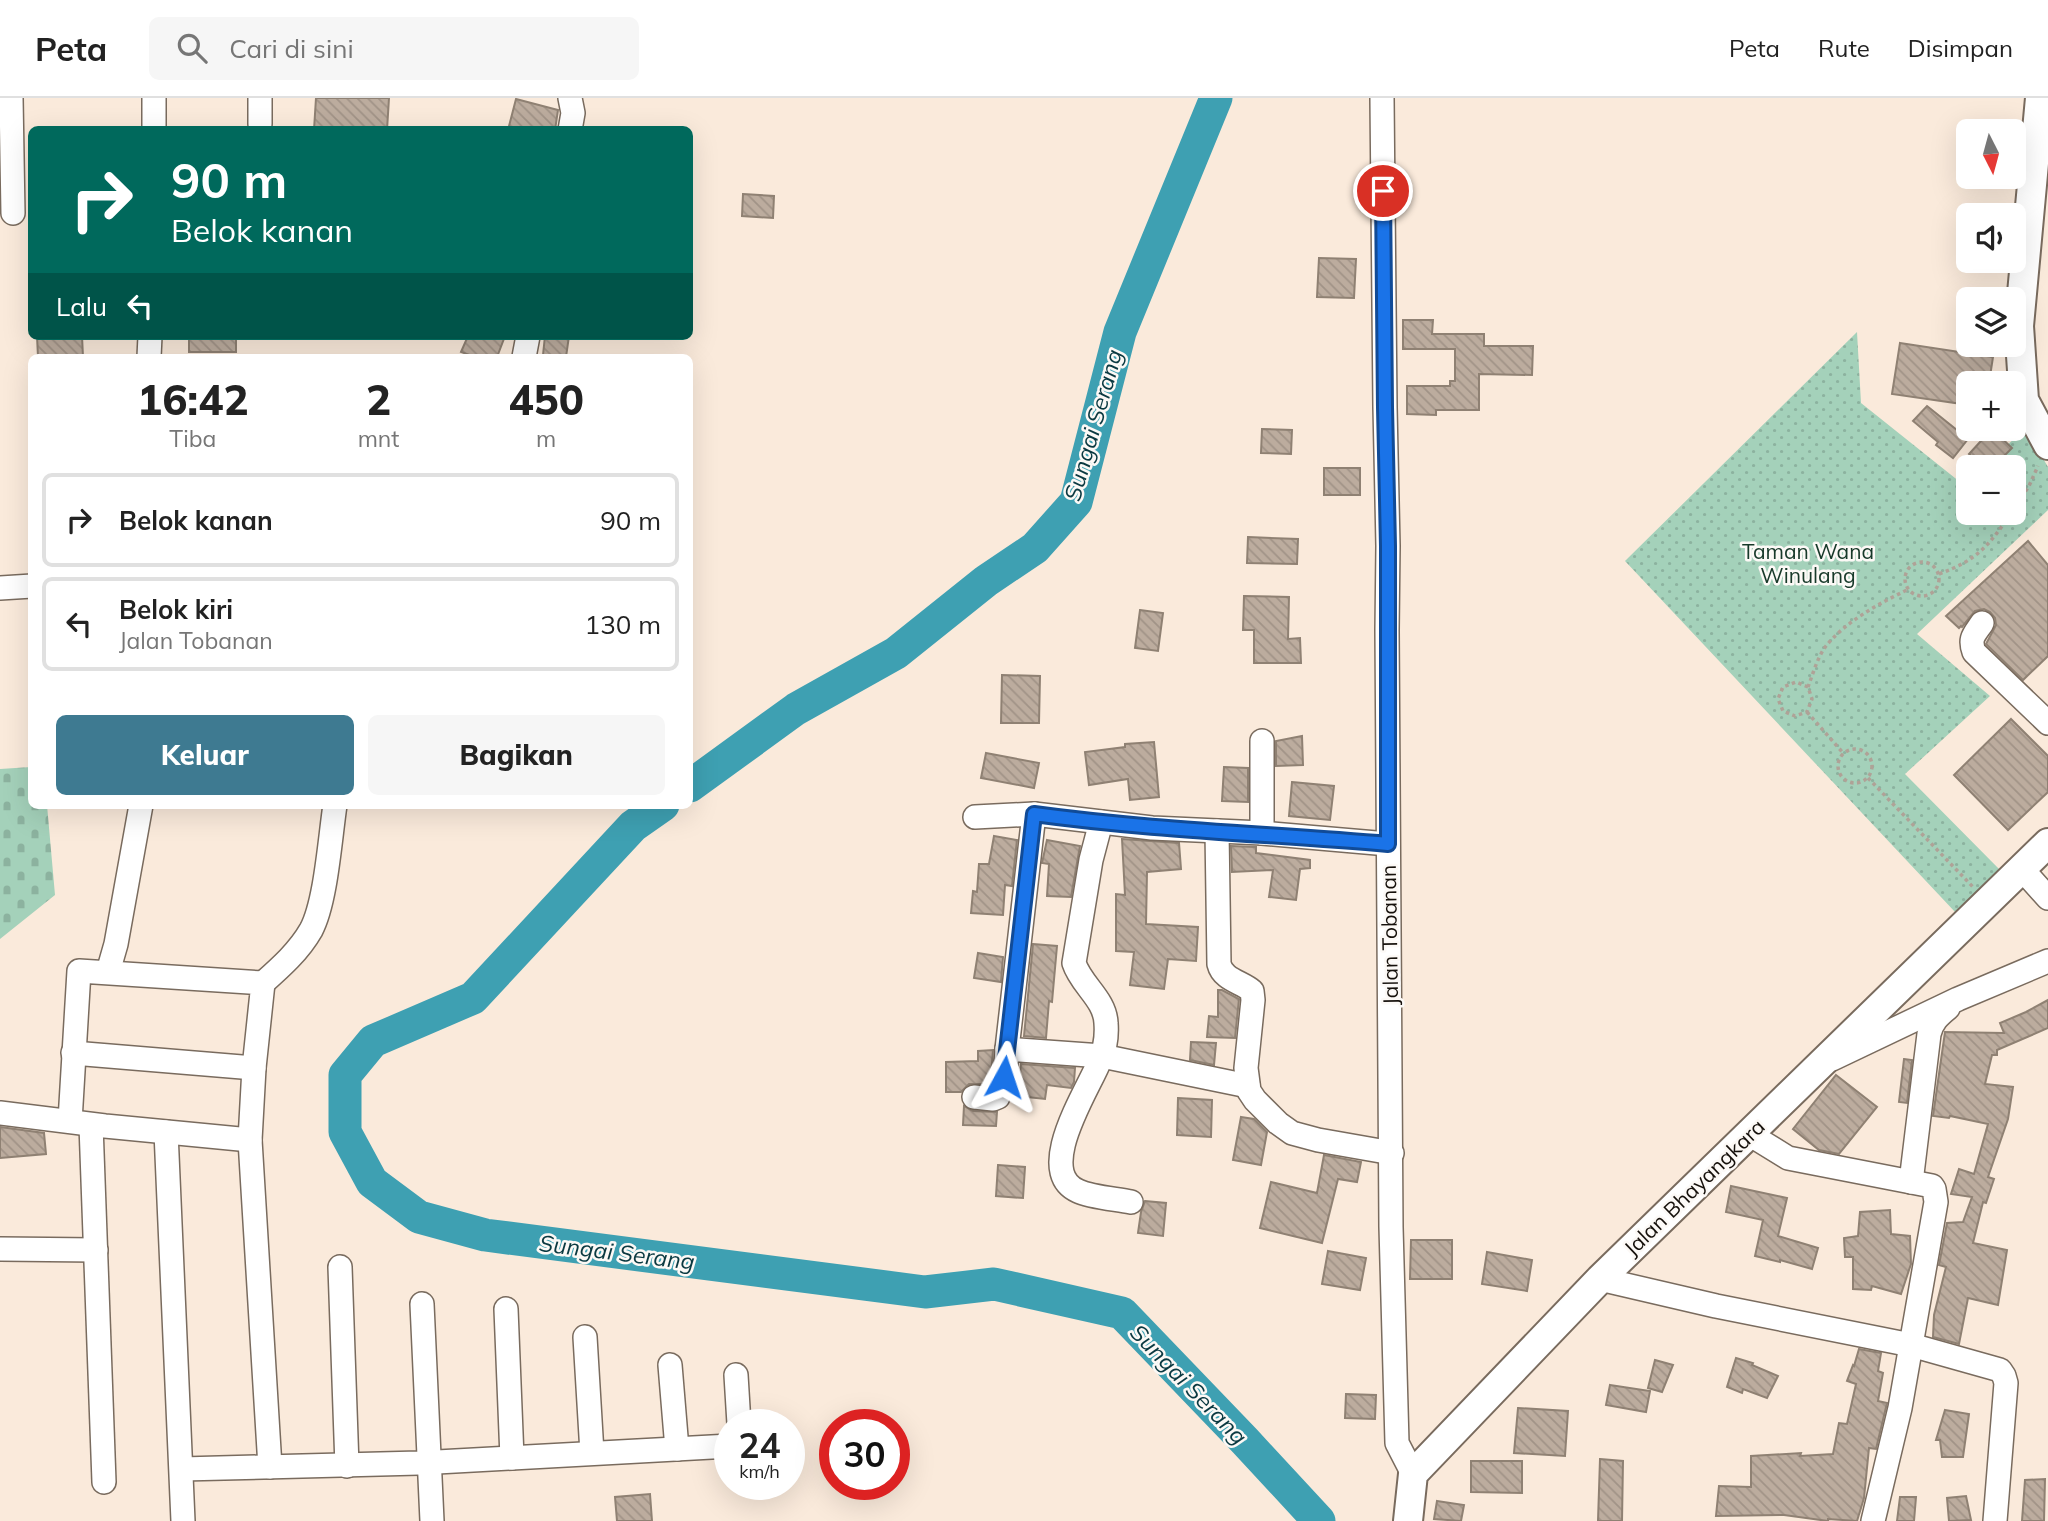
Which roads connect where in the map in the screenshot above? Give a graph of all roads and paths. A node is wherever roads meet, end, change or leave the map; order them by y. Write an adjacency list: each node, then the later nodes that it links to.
1 (11, 98): 10 (street)
2 (154, 98): 8 (street)
3 (260, 98): 7 (street)
4 (570, 98): 9 (street)
5 (1382, 98): 33 (street, Jalan Tobanan)
6 (2040, 98): 11 (main road)
7 (260, 124)
8 (154, 126)
9 (570, 126)
10 (15, 213)
11 (2048, 445): 12 (path)
12 (2026, 491)
13 (2002, 525): 14 (path)
14 (1939, 574): 17 (path); 17 (path)
15 (28, 586): 16 (street)
16 (0, 588)
17 (1909, 589): 19 (path)
18 (1982, 623): 21 (street)
19 (1808, 687): 20 (path); 20 (path)
20 (1807, 712): 23 (path)
21 (2048, 723)
22 (1262, 741): 31 (street)
23 (1843, 754): 24 (path); 24 (path)
24 (1867, 778): 36 (path)
25 (140, 809): 38 (street)
26 (334, 809): 39 (street)
27 (1034, 814): 28 (street); 29 (street); 41 (street)
28 (975, 817)
29 (1101, 822): 30 (street); 43 (street)
30 (1217, 831): 31 (street); 46 (street)
31 (1262, 834): 33 (street)
32 (2048, 843): 34 (main road)
33 (1388, 844): 53 (street, Jalan Tobanan)
34 (2021, 868): 35 (street); 36 (main road)
35 (2048, 898)
36 (1987, 902): 44 (main road)
37 (2048, 961): 40 (street, Jalan Bhayangkara)
38 (108, 972): 39 (street); 42 (street)
39 (263, 983): 45 (street)
40 (1958, 999): 44 (street, Jalan Bhayangkara); 54 (street)
41 (1007, 1049): 43 (street); 47 (street)
42 (74, 1054): 45 (street); 49 (street)
43 (1102, 1056): 46 (street); 55 (street)
44 (1820, 1065): 51 (main road, Jalan Bhayangkara)
45 (254, 1068): 52 (street)
46 (1248, 1086): 53 (street)
47 (974, 1097)
48 (0, 1113): 49 (street)
49 (80, 1123): 50 (street); 57 (street)
50 (166, 1132): 52 (street); 74 (street)
51 (1749, 1134): 54 (street); 59 (main road, Jalan Bhayangkara)
52 (250, 1140): 73 (street)
53 (1392, 1153): 76 (street, Jalan Tobanan)
54 (1911, 1182): 63 (street)
55 (1130, 1202)
56 (0, 1249): 57 (street)
57 (96, 1250): 75 (street)
58 (340, 1267): 72 (street)
59 (1600, 1279): 63 (street); 76 (main road, Jalan Bhayangkara)
60 (422, 1304): 71 (street)
61 (506, 1309): 70 (street)
62 (586, 1337): 69 (street)
63 (1911, 1345): 79 (street); 80 (street)
64 (670, 1365): 68 (street)
65 (736, 1375): 66 (street)
66 (738, 1409)
67 (714, 1447): 68 (street)
68 (677, 1449): 69 (street)
69 (592, 1454): 70 (street)
70 (512, 1458): 71 (street)
71 (430, 1462): 72 (street); 78 (street)
72 (347, 1466): 73 (street)
73 (270, 1467): 74 (street)
74 (182, 1469): 77 (street)
75 (104, 1482)
76 (1410, 1498)
77 (183, 1521)
78 (432, 1521)
79 (1873, 1521)
80 (1994, 1521)

